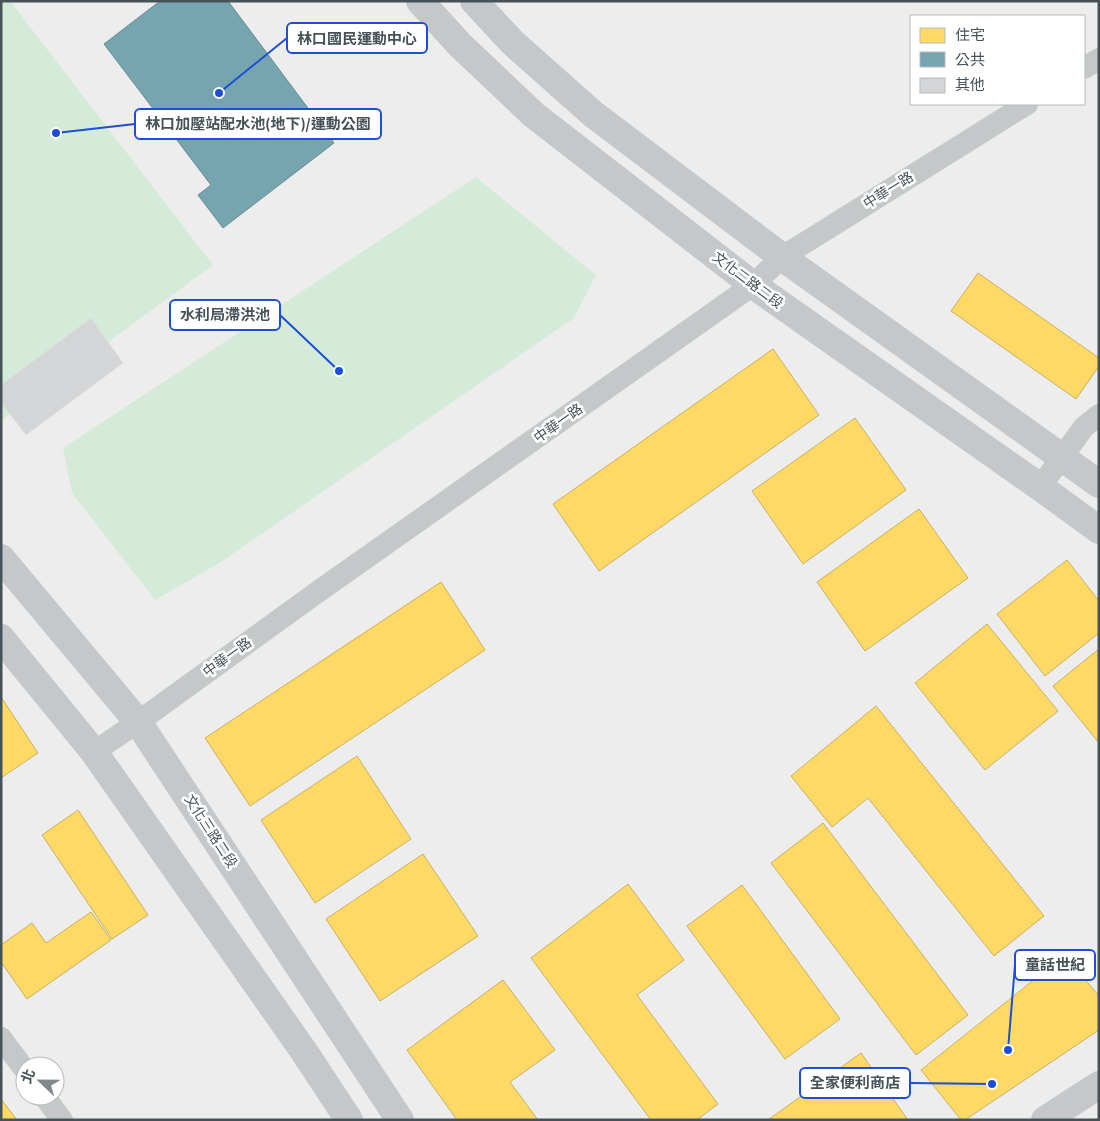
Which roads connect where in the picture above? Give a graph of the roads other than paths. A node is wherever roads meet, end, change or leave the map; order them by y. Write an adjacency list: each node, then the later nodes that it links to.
1 (420, 1): 7 (street, 文化二路二段)
2 (474, 1): 6 (street)
3 (1099, 58): 4 (street)
4 (1085, 67)
5 (1025, 105): 6 (street, 中華一路)
6 (782, 257): 7 (street, 中華一路); 9 (street)
7 (753, 285): 11 (street, 文化二路二段); 15 (street, 中華一路)
8 (1099, 415): 9 (street)
9 (1062, 457): 10 (street); 11 (street)
10 (1099, 484)
11 (1040, 487): 12 (street, 文化二路二段)
12 (1099, 530)
13 (1, 558): 15 (street, 文化三路二段)
14 (1, 638): 16 (street)
15 (138, 722): 16 (street, 中華一路); 23 (street, 文化三路二段)
16 (94, 752): 22 (street)
17 (1, 1038): 18 (street)
18 (15, 1057)
19 (1099, 1085): 24 (street)
20 (52, 1106): 21 (street)
21 (62, 1120)
22 (349, 1120)
23 (400, 1120)
24 (1045, 1120)

